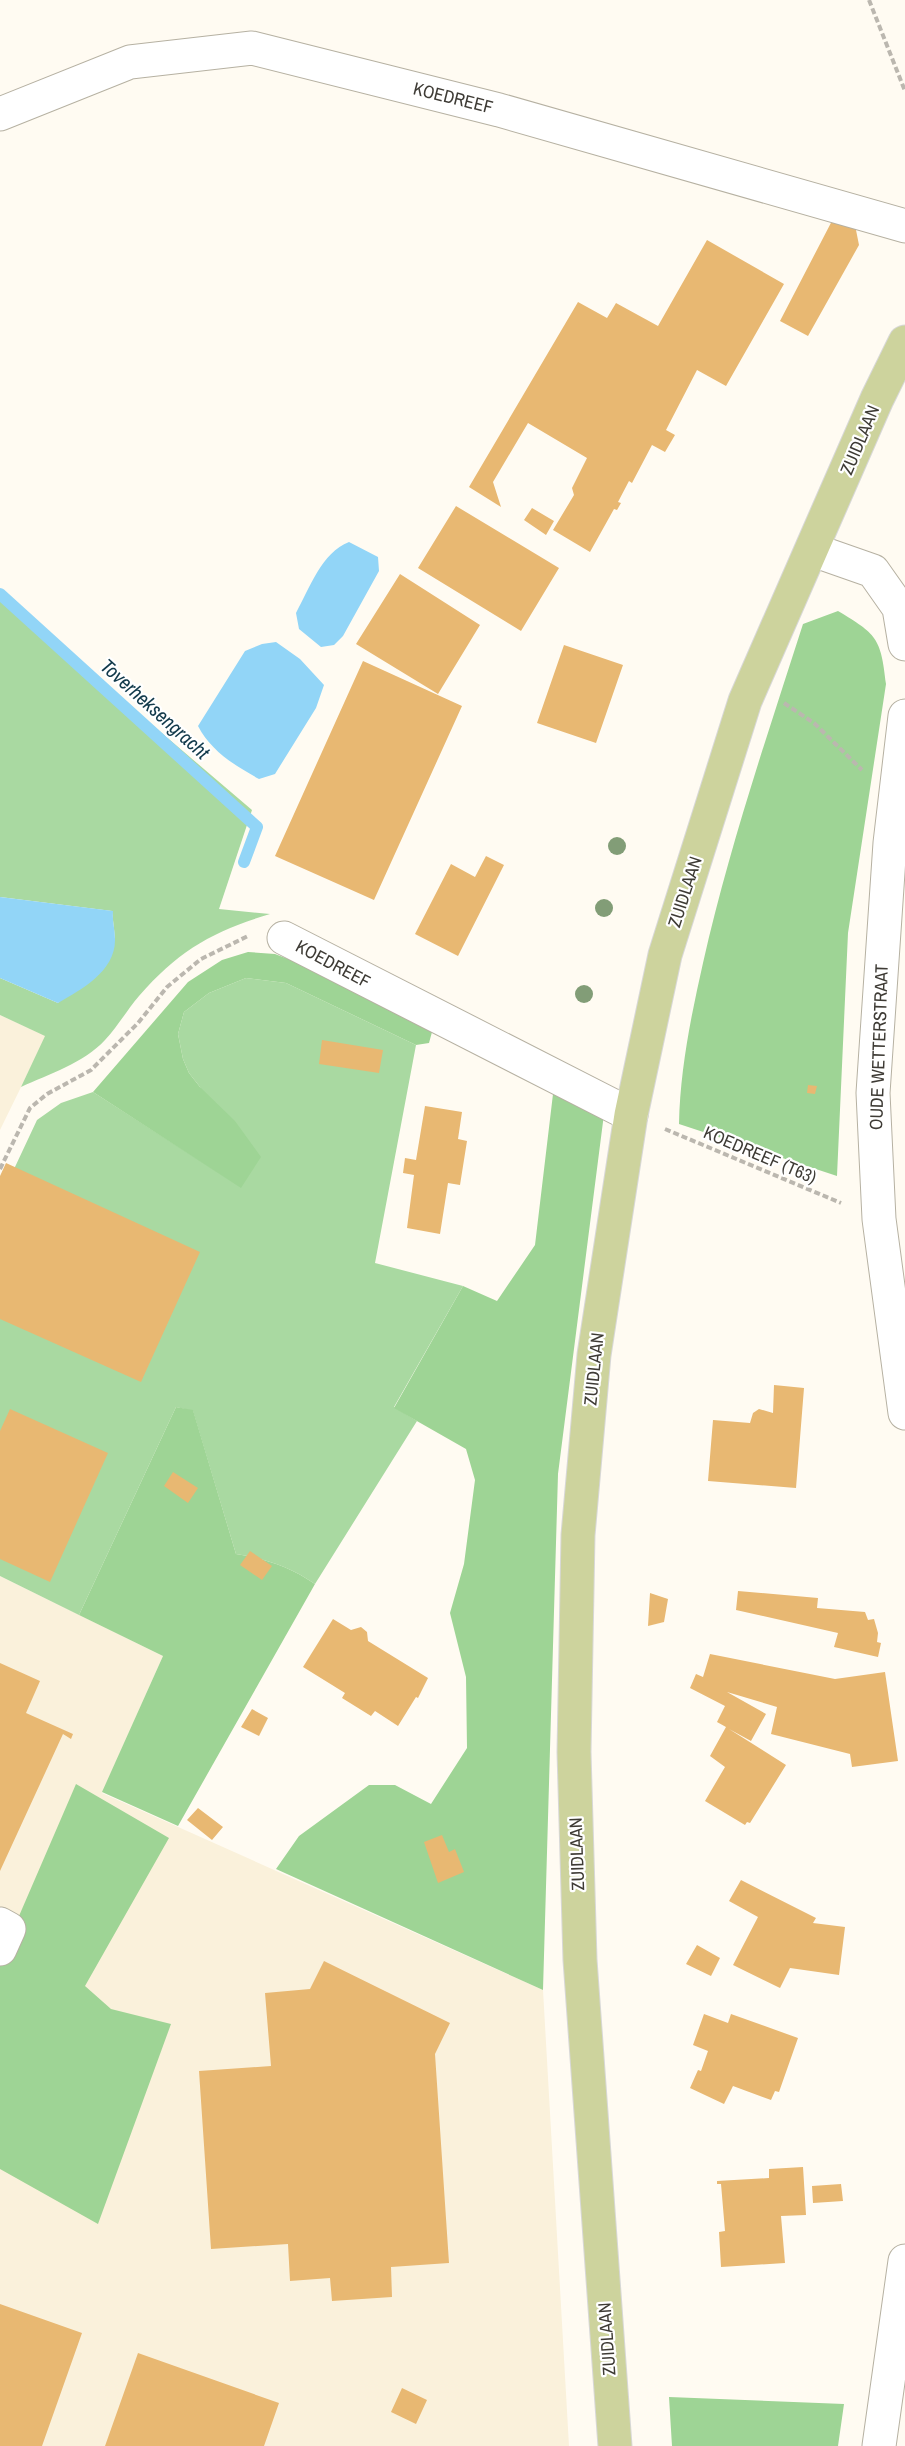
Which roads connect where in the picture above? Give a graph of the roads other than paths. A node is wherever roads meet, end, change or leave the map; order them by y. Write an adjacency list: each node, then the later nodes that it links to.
1 (0, 114): 2 (street, KOEDREEF)
2 (905, 226)
3 (905, 342): 4 (main road, ZUIDLAAN)
4 (813, 550): 5 (street); 9 (main road, ZUIDLAAN)
5 (905, 644)
6 (905, 716): 7 (street, OUDE WETTERSTRAAT)
7 (897, 840): 10 (street, OUDE WETTERSTRAAT)
8 (284, 938): 9 (street, KOEDREEF)
9 (631, 1115): 14 (main road, ZUIDLAAN)
10 (905, 1413)
11 (0, 1924): 12 (street)
12 (0, 1949)
13 (905, 2261): 15 (street)
14 (615, 2446)
15 (879, 2446)

